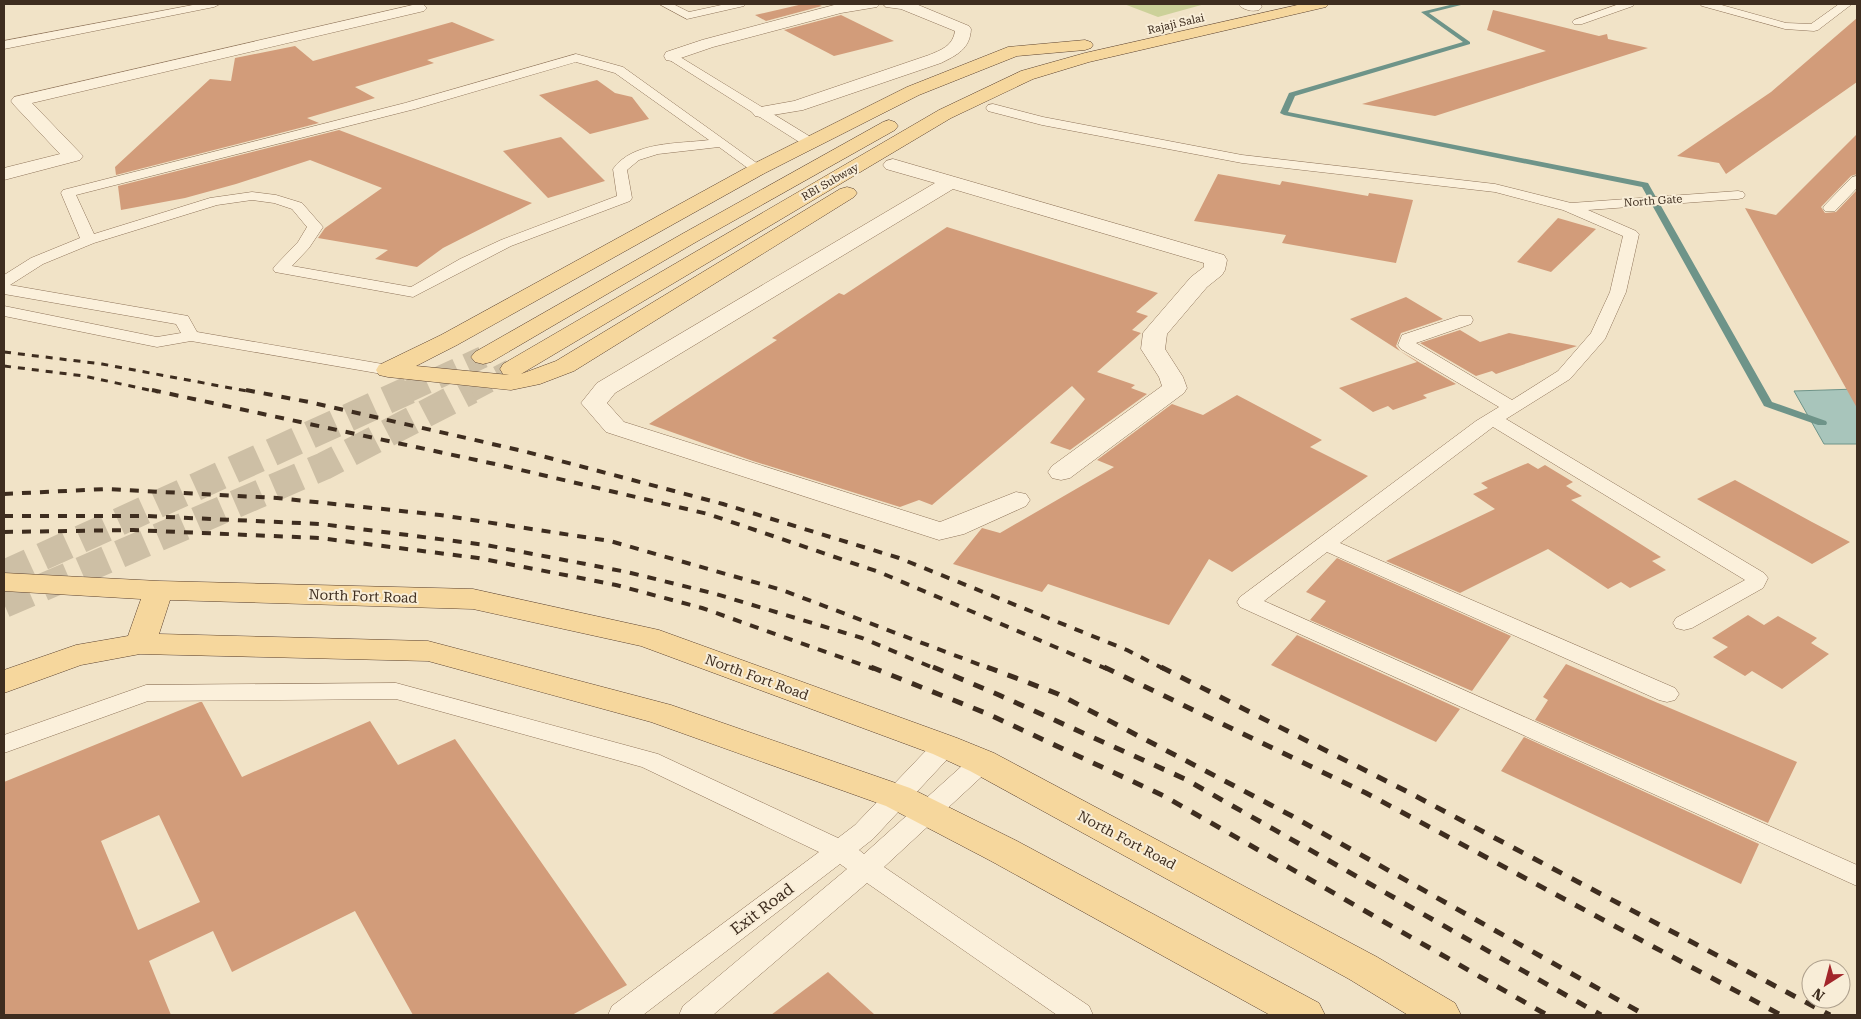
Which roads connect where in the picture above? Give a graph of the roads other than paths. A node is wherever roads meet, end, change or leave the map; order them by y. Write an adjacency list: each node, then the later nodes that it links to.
1 (214, 4): 14 (lane)
2 (665, 4): 3 (lane)
3 (740, 4)
4 (872, 4): 16 (street)
5 (891, 4): 18 (street)
6 (1321, 4): 13 (main road, Rajaji Salai)
7 (1629, 4): 12 (lane)
8 (1706, 4): 9 (lane)
9 (1846, 4)
10 (1256, 5): 15 (main road, Rajaji Salai)
11 (419, 8): 21 (street)
12 (1578, 22)
13 (1168, 40): 17 (main road); 38 (main road, RBI Subway)
14 (4, 44)
15 (1086, 45): 19 (main road); 37 (main road, RBI Subway)
16 (672, 56): 18 (lane)
17 (993, 108): 23 (main road); 29 (lane)
18 (761, 112): 19 (lane)
19 (809, 142): 24 (main road)
20 (722, 143): 24 (lane); 31 (lane); 31 (lane)
21 (69, 152): 22 (street); 25 (street)
22 (4, 155)
23 (893, 165): 27 (street); 39 (main road)
24 (758, 168): 39 (main road)
25 (4, 174)
26 (1857, 180): 30 (lane)
27 (951, 182): 42 (street); 43 (street)
28 (1738, 195): 29 (lane, North Gate)
29 (1568, 207): 40 (lane)
30 (1830, 208)
31 (88, 240): 32 (lane)
32 (4, 282)
33 (4, 289): 36 (lane)
34 (4, 311): 36 (lane)
35 (1466, 320): 40 (lane)
36 (191, 336): 39 (lane)
37 (483, 357)
38 (512, 369)
39 (388, 370)
40 (1513, 408): 41 (lane)
41 (1493, 419): 44 (lane); 47 (lane)
42 (1061, 472)
43 (1016, 500)
44 (1326, 544): 50 (lane); 58 (lane)
45 (4, 582): 46 (main road, North Fort Road)
46 (159, 590): 48 (main road); 52 (main road, North Fort Road)
47 (1684, 623)
48 (140, 644): 49 (main road); 54 (main road)
49 (4, 682)
50 (1667, 694)
51 (4, 744): 56 (lane)
52 (945, 746): 53 (main road, North Fort Road); 54 (lane, Exit Road)
53 (982, 762): 55 (lane); 63 (main road, North Fort Road)
54 (898, 797): 55 (main road); 56 (lane, Exit Road)
55 (930, 812): 57 (lane); 62 (main road)
56 (839, 850): 57 (lane); 59 (lane, Exit Road)
57 (866, 868): 60 (lane); 61 (lane)
58 (1857, 876)
59 (622, 1015)
60 (693, 1015)
61 (1079, 1015)
62 (1305, 1015)
63 (1440, 1015)

